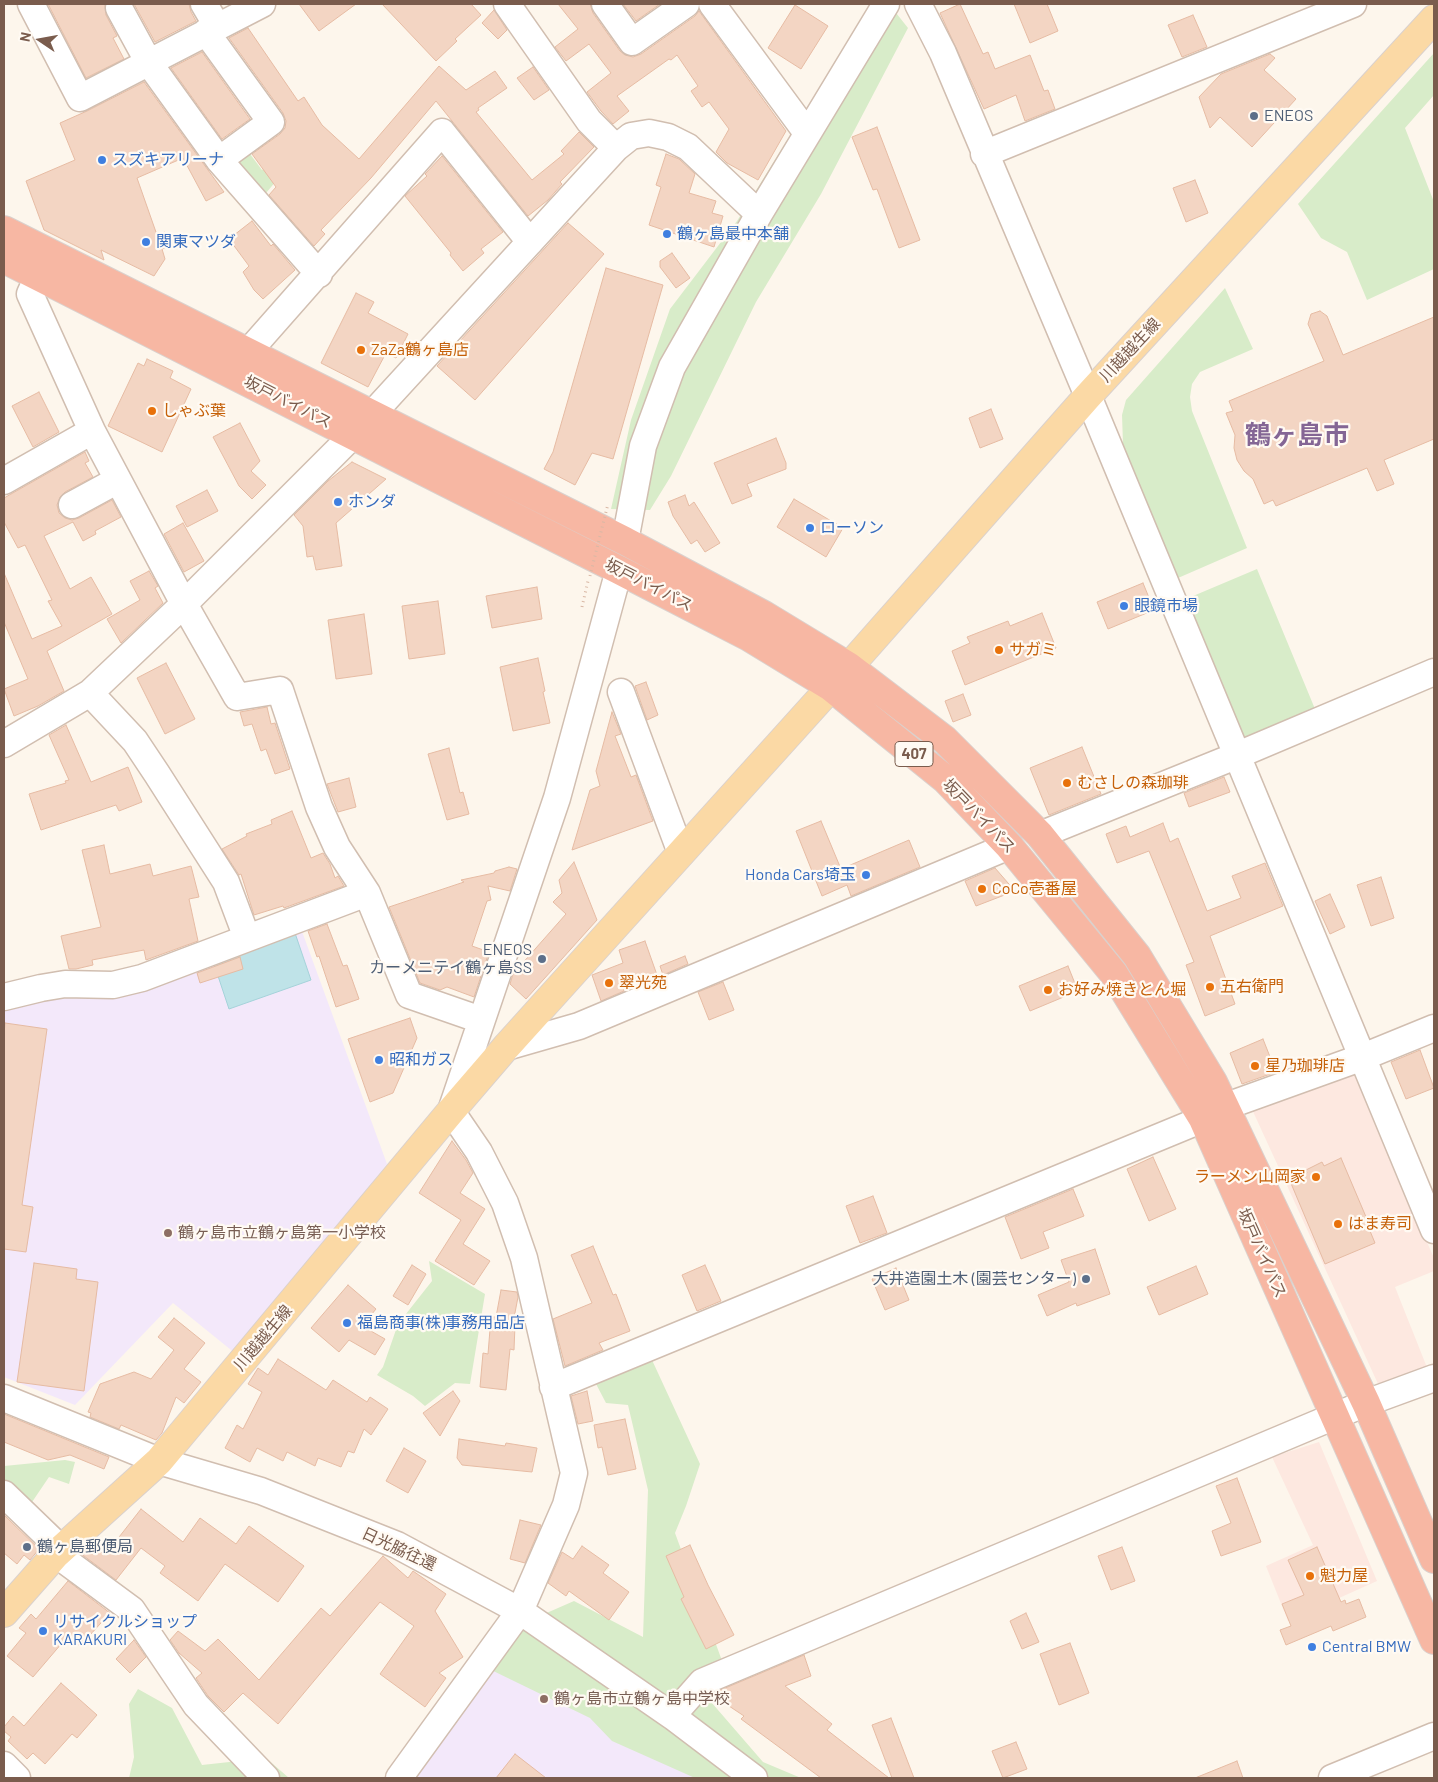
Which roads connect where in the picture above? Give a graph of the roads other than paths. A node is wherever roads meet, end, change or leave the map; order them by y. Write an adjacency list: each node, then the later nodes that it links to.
1 (31, 4): 14 (street)
2 (204, 4): 13 (street)
3 (262, 4): 13 (street)
4 (506, 4): 16 (street)
5 (606, 4): 6 (street)
6 (686, 4)
7 (712, 4): 15 (street)
8 (886, 4): 15 (street)
9 (918, 4): 17 (street)
10 (1353, 4): 17 (street)
11 (119, 8): 14 (street)
12 (1434, 19): 26 (main road, 川越越生線)
13 (212, 29): 14 (street); 18 (street)
14 (150, 63): 18 (street)
15 (807, 133): 19 (street)
16 (616, 148): 19 (street); 21 (street)
17 (984, 154): 26 (street)
18 (220, 160): 23 (street)
19 (759, 214): 33 (street)
20 (4, 230): 25 (highway, 坂戸バイパス / 407)
21 (530, 242): 23 (street); 27 (street)
22 (4, 259): 24 (highway, 坂戸バイパス / 407)
23 (319, 274): 25 (street)
24 (38, 276): 28 (street); 29 (highway, 坂戸バイパス / 407)
25 (249, 351): 27 (highway, 坂戸バイパス / 407)
26 (1088, 396): 37 (main road, 川越越生線); 41 (street)
27 (371, 414): 29 (street); 33 (highway, 坂戸バイパス / 407)
28 (92, 431): 30 (street); 31 (street)
29 (353, 435): 34 (highway, 坂戸バイパス / 407); 35 (street)
30 (118, 480): 32 (street); 35 (street)
31 (4, 481)
32 (72, 505)
33 (625, 541): 37 (highway, 坂戸バイパス / 407)
34 (619, 570): 37 (highway, 坂戸バイパス / 407); 48 (street)
35 (184, 604): 39 (street); 45 (street)
36 (1434, 672): 41 (street)
37 (840, 676): 42 (highway, 坂戸バイパス / 407); 43 (highway, 坂戸バイパス / 407); 44 (main road, 川越越生線)
38 (621, 692): 44 (street)
39 (90, 693): 40 (street); 46 (street)
40 (4, 744)
41 (1238, 755): 42 (street); 51 (street)
42 (1040, 835): 53 (highway, 坂戸バイパス / 407)
43 (1009, 846): 50 (street); 53 (highway, 坂戸バイパス / 407)
44 (681, 853): 50 (main road, 川越越生線)
45 (367, 893): 46 (street); 48 (street)
46 (247, 938): 47 (street)
47 (4, 997)
48 (481, 1020): 52 (street)
49 (1434, 1028): 51 (street)
50 (506, 1047): 52 (main road, 川越越生線)
51 (1363, 1057): 53 (street); 54 (street)
52 (451, 1110): 56 (street); 60 (main road, 川越越生線)
53 (1214, 1113): 56 (street); 58 (highway, 坂戸バイパス / 407); 59 (highway, 坂戸バイパス / 407)
54 (1434, 1230)
55 (1434, 1378): 58 (street)
56 (553, 1387): 64 (street)
57 (4, 1398): 60 (street, 日光脇往還)
58 (1366, 1403): 59 (street); 63 (highway, 坂戸バイパス / 407)
59 (1334, 1417): 66 (highway, 坂戸バイパス / 407); 67 (street)
60 (159, 1461): 62 (main road, 川越越生線); 64 (street, 日光脇往還)
61 (4, 1494): 62 (street)
62 (58, 1551): 65 (main road, 川越越生線); 71 (street)
63 (1434, 1559)
64 (520, 1611): 67 (street, 日光脇往還); 72 (street)
65 (4, 1614)
66 (1434, 1640)
67 (672, 1716): 73 (street, 日光脇往還)
68 (1434, 1736): 74 (street)
69 (4, 1765): 70 (street)
70 (17, 1778)
71 (266, 1778)
72 (399, 1778)
73 (754, 1778)
74 (1332, 1778)

